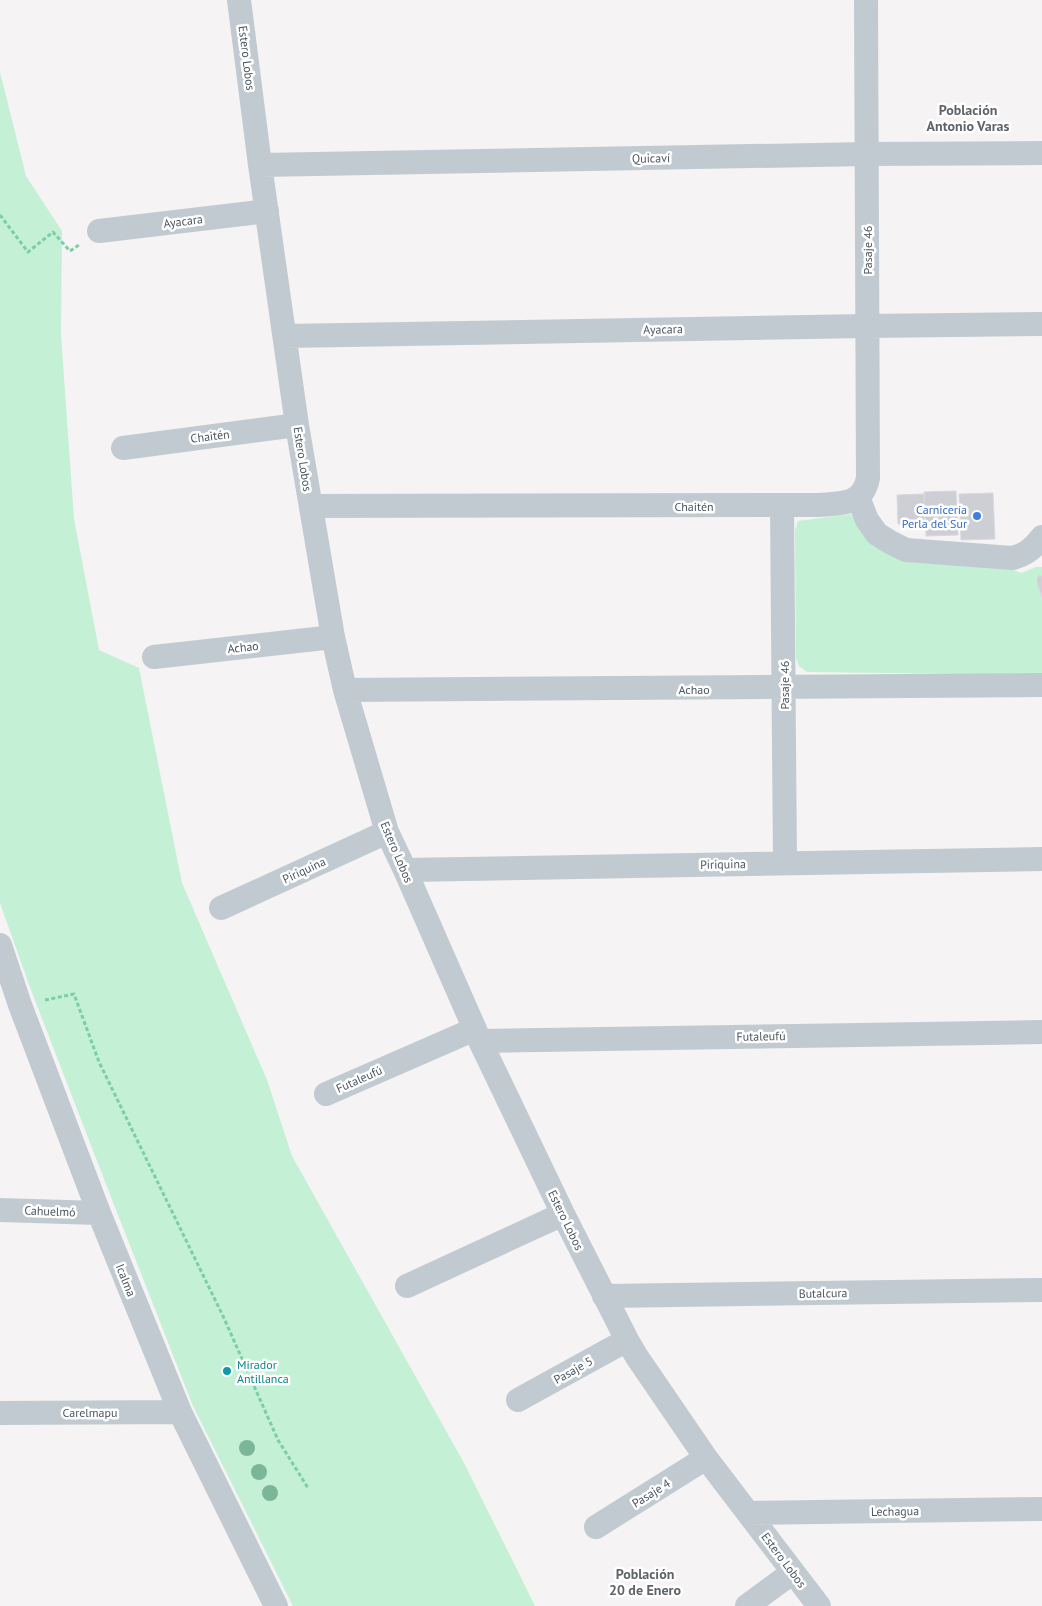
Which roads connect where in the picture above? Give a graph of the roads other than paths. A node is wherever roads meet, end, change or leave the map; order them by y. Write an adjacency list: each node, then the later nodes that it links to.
1 (239, 0): 5 (street, Estero Lobos)
2 (866, 0): 4 (street, Pasaje 46)
3 (1042, 153): 4 (street, Quicaví)
4 (867, 154): 5 (street, Quicaví); 9 (street, Pasaje 46)
5 (260, 164): 6 (street, Estero Lobos)
6 (267, 211): 7 (street, Ayacara); 10 (street, Estero Lobos)
7 (99, 231)
8 (1042, 324): 9 (street, Ayacara)
9 (867, 326): 10 (street, Ayacara); 13 (street, Pasaje 46)
10 (285, 336): 11 (street, Estero Lobos)
11 (297, 425): 12 (street, Chaitén); 14 (street, Estero Lobos)
12 (123, 448)
13 (858, 497): 15 (street, Chaitén); 16 (street)
14 (311, 506): 15 (street, Chaitén); 17 (street, Estero Lobos)
15 (782, 506): 20 (street, Pasaje 46)
16 (1042, 537)
17 (333, 637): 18 (street, Achao); 21 (street, Estero Lobos)
18 (154, 657)
19 (1042, 685): 20 (street, Achao)
20 (784, 688): 21 (street, Achao); 24 (street, Pasaje 46)
21 (345, 690): 22 (street, Estero Lobos)
22 (386, 832): 25 (street, Estero Lobos); 26 (street, Piriquina)
23 (1042, 859): 24 (street, Piriquina)
24 (785, 863): 25 (street, Piriquina)
25 (405, 870): 30 (street, Estero Lobos)
26 (221, 908)
27 (0, 945): 28 (street, Icalma)
28 (10, 1005): 33 (street, Icalma)
29 (1042, 1032): 30 (street, Futaleufú)
30 (477, 1035): 31 (street, Futaleufú); 34 (street, Estero Lobos)
31 (326, 1094)
32 (0, 1210): 33 (street, Cahuelmó)
33 (99, 1213): 40 (street, Icalma)
34 (563, 1214): 35 (street); 37 (street, Estero Lobos)
35 (407, 1286)
36 (1042, 1290): 37 (street, Butalcura)
37 (604, 1296): 38 (street, Estero Lobos)
38 (627, 1340): 39 (street, Pasaje 5); 42 (street, Estero Lobos)
39 (518, 1400)
40 (180, 1412): 41 (street, Carelmapu); 47 (street, Icalma)
41 (0, 1413)
42 (706, 1458): 44 (street, Estero Lobos); 45 (street, Pasaje 4)
43 (1042, 1510): 44 (street, Lechagua)
44 (748, 1513): 46 (street, Estero Lobos)
45 (596, 1528)
46 (793, 1572): 48 (street); 49 (street, Estero Lobos)
47 (276, 1606)
48 (747, 1606)
49 (819, 1606)

